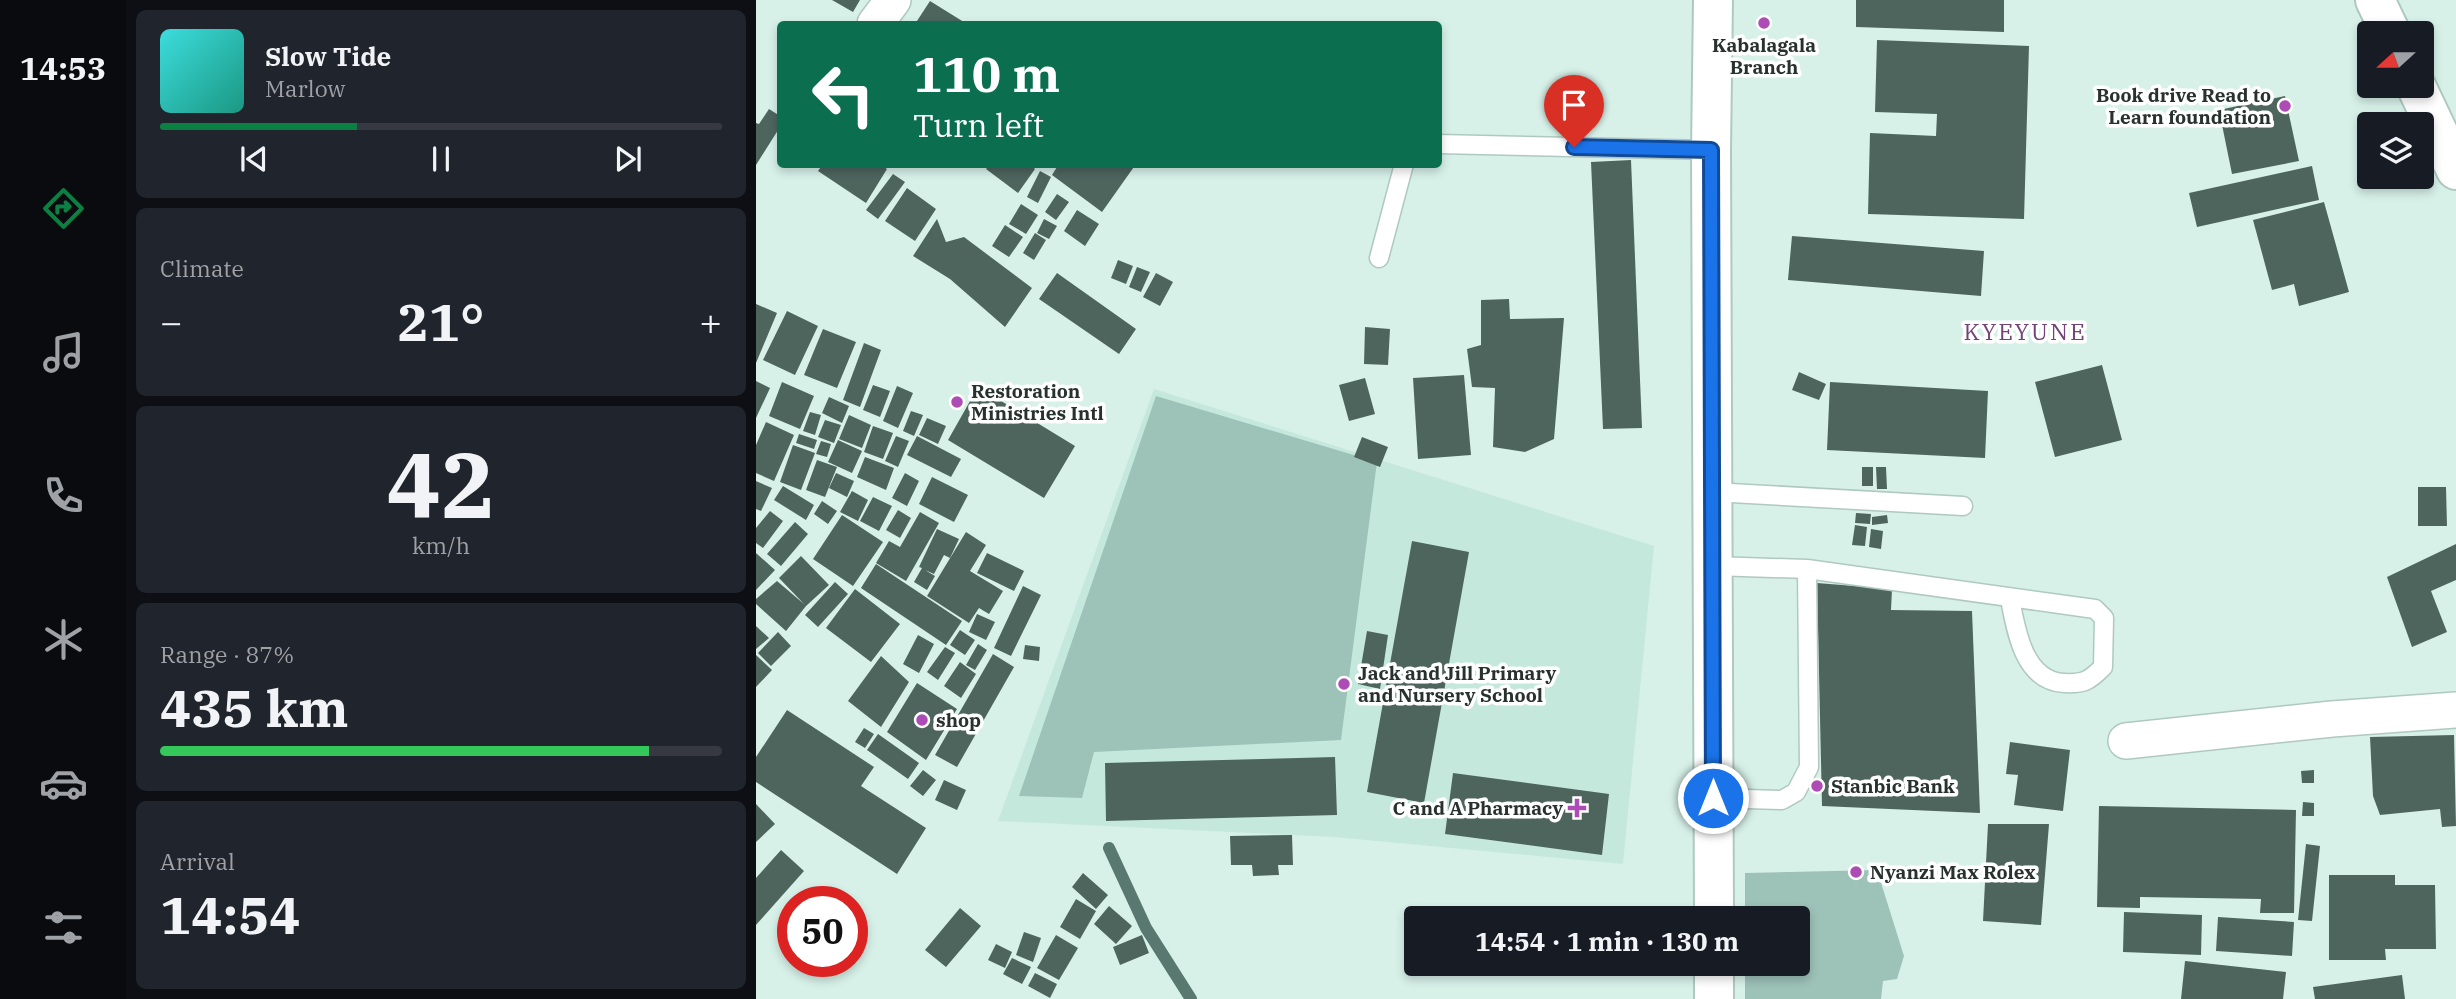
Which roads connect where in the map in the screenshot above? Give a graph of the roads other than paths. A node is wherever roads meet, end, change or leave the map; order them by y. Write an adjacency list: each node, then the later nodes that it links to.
1 (893, 0): 4 (street)
2 (1713, 0): 8 (main road)
3 (2375, 0): 5 (main road)
4 (877, 21)
5 (2385, 21)
6 (2422, 98): 10 (main road)
7 (1442, 144): 8 (lane)
8 (1711, 150): 12 (main road)
9 (1403, 168): 11 (lane)
10 (2456, 170)
11 (1379, 258)
12 (1713, 492): 13 (lane); 14 (main road)
13 (1963, 506)
14 (1713, 566): 15 (lane); 19 (main road)
15 (1807, 569): 16 (lane); 19 (lane)
16 (2010, 599): 16 (lane)
17 (2456, 710): 18 (street)
18 (2126, 741)
19 (1713, 798): 20 (main road)
20 (1714, 906)
21 (1714, 976): 22 (main road)
22 (1714, 999)

